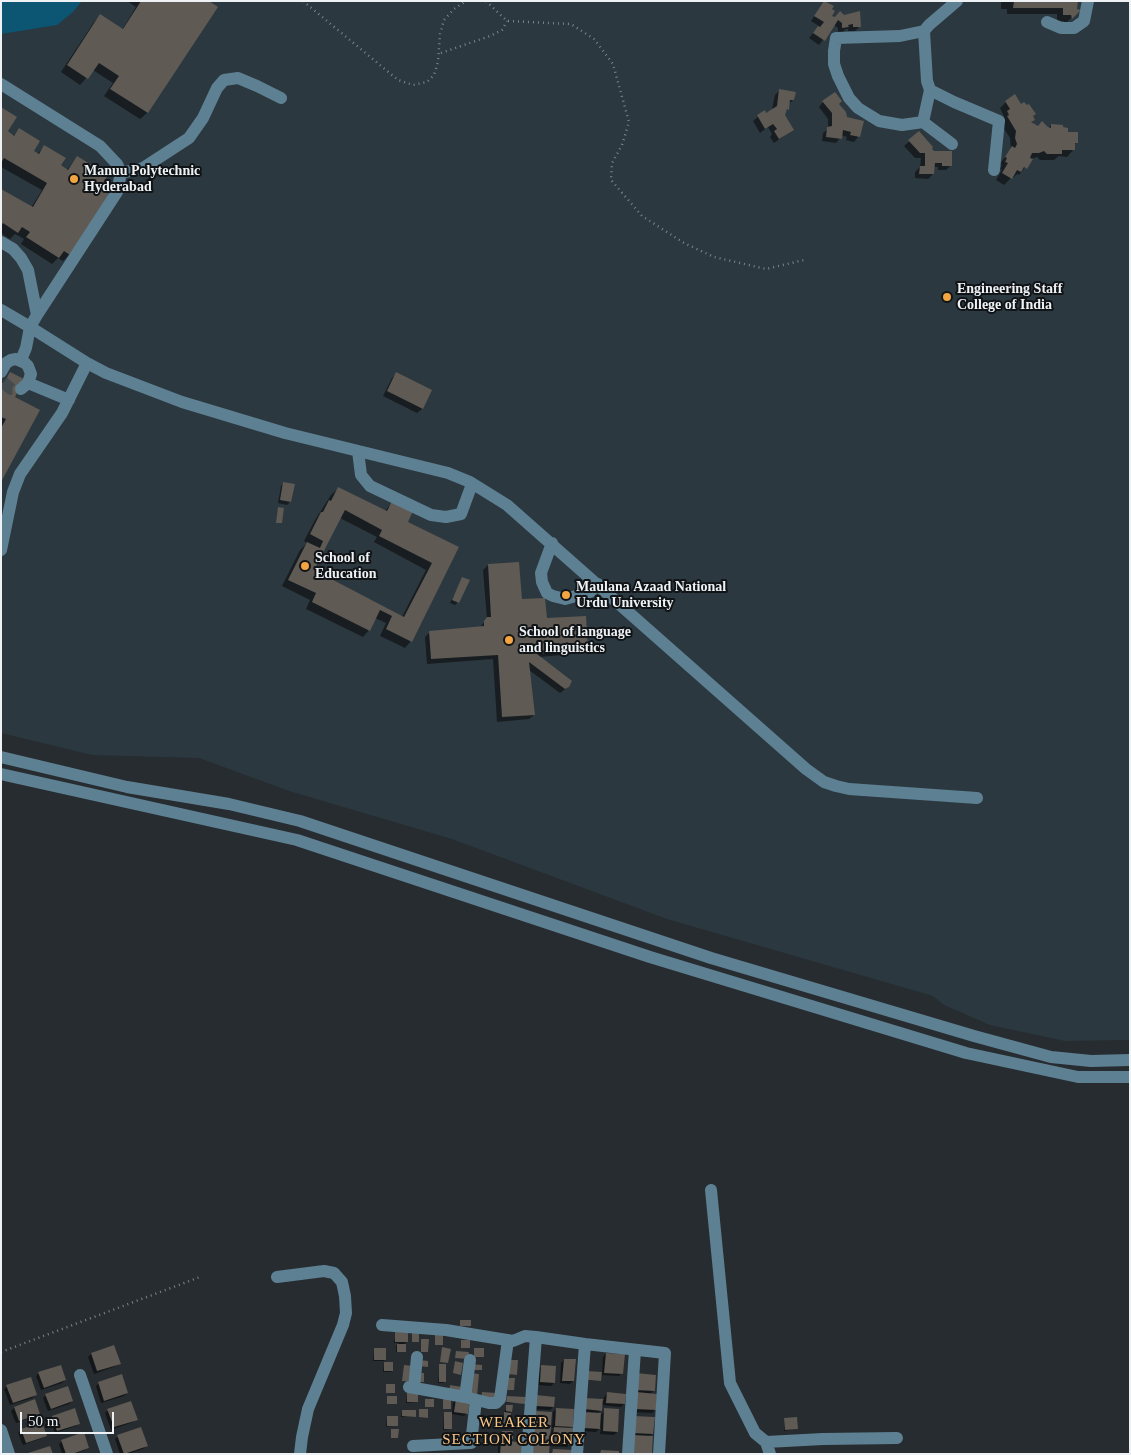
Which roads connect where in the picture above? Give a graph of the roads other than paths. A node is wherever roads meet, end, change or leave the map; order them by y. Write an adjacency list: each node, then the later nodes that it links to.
1 (956, 1): 4 (street)
2 (1088, 1): 3 (street)
3 (1047, 22)
4 (924, 30): 6 (street); 8 (street)
5 (1, 84): 11 (street)
6 (930, 90): 8 (street); 10 (street)
7 (281, 98): 11 (street)
8 (923, 122): 9 (street)
9 (952, 144)
10 (994, 170)
11 (121, 173): 14 (street)
12 (1, 242): 14 (street)
13 (1, 310): 15 (street)
14 (37, 315): 15 (street)
15 (30, 326): 16 (street); 17 (street)
16 (21, 360): 18 (street); 19 (street)
17 (87, 363): 19 (street); 20 (street)
18 (2, 377)
19 (70, 400): 22 (street)
20 (358, 450): 21 (street); 21 (street)
21 (472, 484): 23 (street)
22 (4, 524): 24 (street)
23 (552, 543): 25 (street); 25 (street)
24 (1, 550)
25 (598, 584): 28 (street)
26 (1, 757): 29 (street)
27 (1, 774): 30 (street)
28 (977, 798)
29 (1130, 1060)
30 (1130, 1077)
31 (711, 1190): 45 (street)
32 (277, 1277): 48 (street)
33 (382, 1325): 35 (street)
34 (536, 1336): 35 (street); 36 (street); 49 (street)
35 (508, 1340): 41 (street)
36 (584, 1344): 37 (street); 50 (street)
37 (635, 1350): 51 (street); 52 (street)
38 (418, 1357): 41 (street)
39 (470, 1360): 41 (street)
40 (80, 1375): 47 (street)
41 (471, 1399): 44 (street)
42 (1, 1430): 46 (street)
43 (897, 1438): 45 (street)
44 (413, 1446)
45 (768, 1448)
46 (9, 1454)
47 (107, 1454)
48 (300, 1454)
49 (527, 1454)
50 (577, 1454)
51 (628, 1454)
52 (659, 1454)

